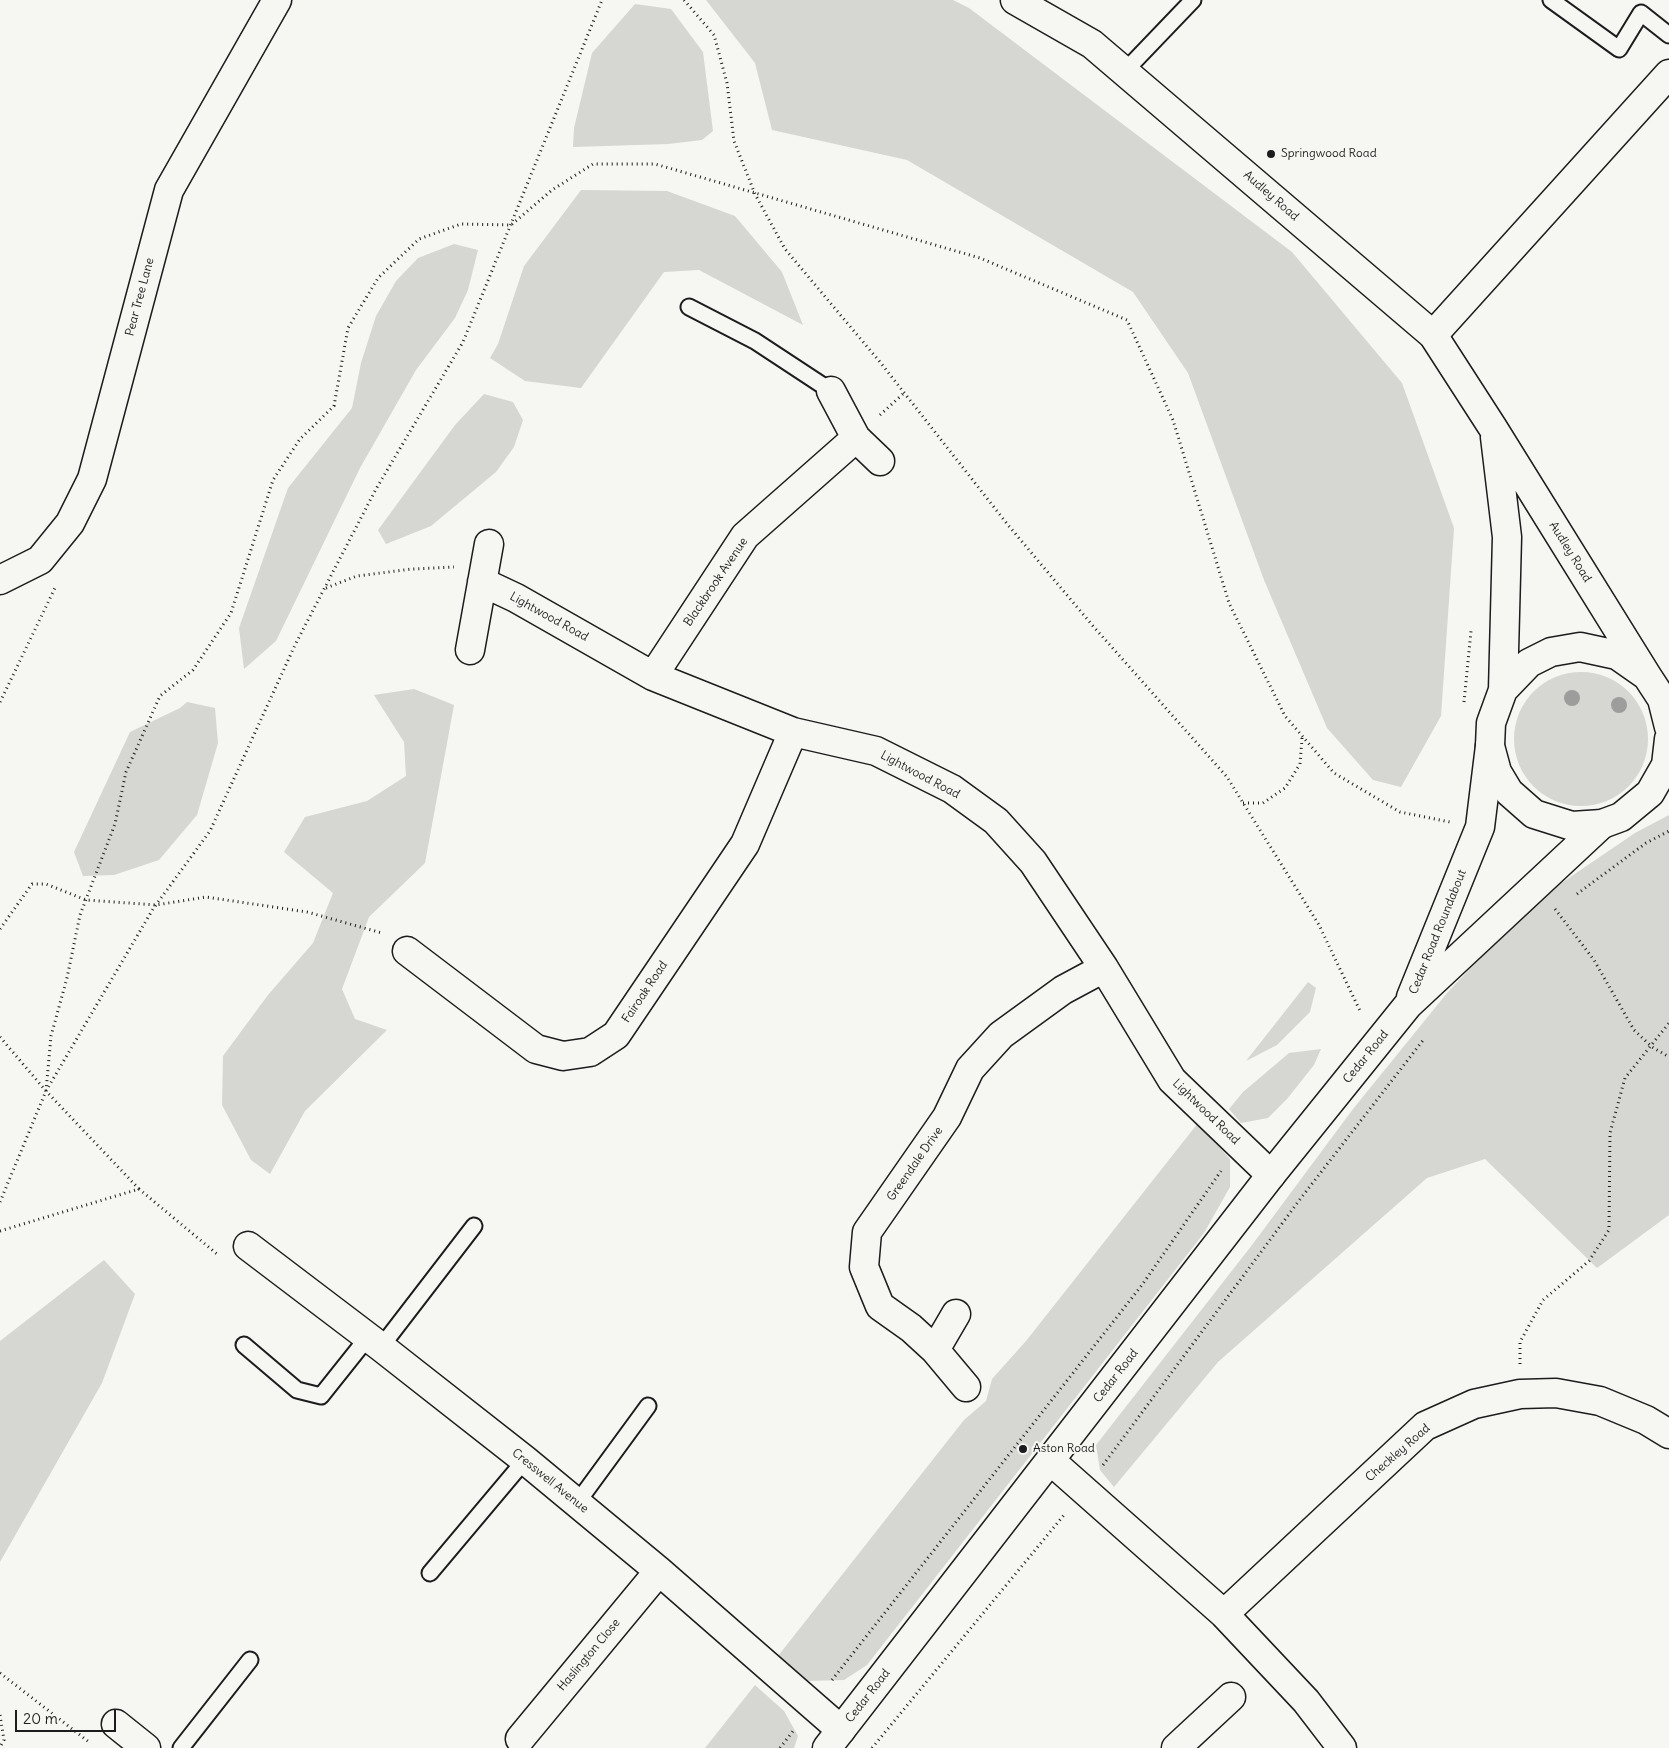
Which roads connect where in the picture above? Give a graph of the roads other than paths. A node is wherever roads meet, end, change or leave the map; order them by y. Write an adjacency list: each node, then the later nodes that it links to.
1 (277, 0): 15 (street, Pear Tree Lane)
2 (1015, 0): 6 (street, Audley Road)
3 (1193, 0): 6 (lane)
4 (1551, 0): 5 (lane)
5 (1669, 35)
6 (1125, 71): 9 (street, Audley Road)
7 (1669, 74): 9 (street)
8 (689, 307): 10 (lane)
9 (1433, 335): 11 (street, Audley Road)
10 (830, 391): 12 (street)
11 (1493, 428): 19 (street, Audley Road); 20 (street, Audley Road)
12 (856, 438): 13 (street); 18 (street, Blackbrook Avenue)
13 (880, 461)
14 (489, 544): 16 (street)
15 (0, 580)
16 (482, 582): 17 (street); 18 (street, Lightwood Road)
17 (470, 650)
18 (654, 676): 23 (street, Lightwood Road)
19 (1647, 676): 20 (street, Cedar Road Roundabout); 21 (street, Cedar Road Roundabout)
20 (1503, 690): 25 (street, Cedar Road Roundabout)
21 (1666, 701): 22 (street, Cedar Road Roundabout)
22 (1669, 727)
23 (793, 732): 28 (street, Fairoak Road); 29 (street, Lightwood Road)
24 (1669, 739): 27 (street, Cedar Road Roundabout)
25 (1490, 746): 27 (street, Cedar Road Roundabout); 30 (street, Cedar Road Roundabout)
26 (1669, 792): 27 (street)
27 (1612, 820): 30 (street, Cedar Road Roundabout)
28 (407, 951)
29 (1104, 968): 31 (street, Lightwood Road); 37 (street, Greendale Drive)
30 (1408, 1006): 31 (street, Cedar Road)
31 (1271, 1176): 42 (street, Cedar Road)
32 (474, 1226): 35 (lane)
33 (248, 1246): 35 (street, Cresswell Avenue)
34 (956, 1314): 37 (street)
35 (375, 1342): 36 (lane); 41 (street, Cresswell Avenue)
36 (244, 1345)
37 (934, 1350): 38 (street, Greendale Drive)
38 (966, 1387)
39 (648, 1406): 43 (lane)
40 (1669, 1434): 46 (street, Checkley Road)
41 (525, 1460): 43 (street, Cresswell Avenue); 45 (lane)
42 (1051, 1461): 46 (street); 50 (street, Cedar Road)
43 (577, 1503): 44 (street, Cresswell Avenue)
44 (659, 1571): 50 (street, Cresswell Avenue); 51 (street, Haslington Close)
45 (430, 1573)
46 (1224, 1614): 55 (street)
47 (250, 1660): 53 (lane)
48 (1231, 1697): 54 (street)
49 (116, 1724): 52 (street)
50 (834, 1739)
51 (520, 1740)
52 (146, 1748)
53 (181, 1748)
54 (1176, 1748)
55 (1342, 1748)

